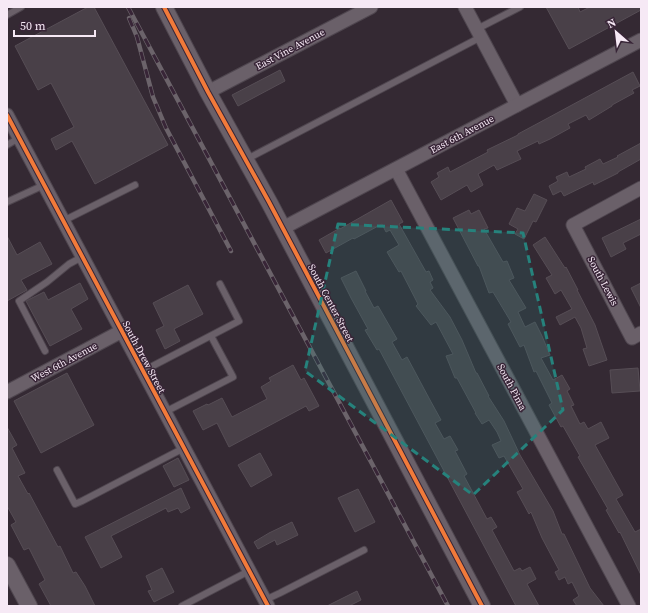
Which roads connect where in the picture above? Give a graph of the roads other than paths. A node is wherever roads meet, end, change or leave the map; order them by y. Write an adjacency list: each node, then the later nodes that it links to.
1 (21, 7): 6 (lane)
2 (164, 7): 9 (street, South Center Street)
3 (371, 7): 9 (street, East Vine Avenue)
4 (465, 7): 7 (street)
5 (520, 7): 7 (lane)
6 (7, 14)
7 (479, 33): 10 (street); 14 (lane)
8 (641, 40): 10 (street, East 6th Avenue)
9 (208, 92): 14 (street, South Center Street)
10 (517, 105): 15 (street, East 6th Avenue)
11 (7, 115): 12 (street, South Drew Street)
12 (19, 138): 13 (lane); 16 (street, South Drew Street)
13 (7, 145)
14 (246, 160): 21 (street, South Center Street)
15 (396, 169): 21 (street, East 6th Avenue); 40 (street, South Pima)
16 (44, 185): 19 (lane); 20 (street, South Drew Street)
17 (135, 185): 20 (lane)
18 (641, 188): 25 (street, South Lewis)
19 (7, 202)
20 (63, 221): 22 (street, South Drew Street)
21 (282, 228): 39 (street, South Center Street)
22 (82, 257): 24 (street, South Drew Street); 27 (lane)
23 (220, 284): 26 (lane)
24 (122, 331): 28 (street, South Drew Street); 29 (street, West 6th Avenue)
25 (636, 335)
26 (211, 336): 28 (lane); 30 (lane)
27 (45, 350)
28 (143, 371): 30 (street, South Drew Street)
29 (7, 392)
30 (165, 412): 31 (street, South Drew Street)
31 (184, 448): 32 (lane); 35 (street, South Drew Street)
32 (57, 470)
33 (364, 550): 36 (lane)
34 (7, 565): 37 (street)
35 (249, 571): 36 (street, South Drew Street); 38 (lane)
36 (267, 603)
37 (29, 606)
38 (182, 606)
39 (482, 606)
40 (629, 606)

